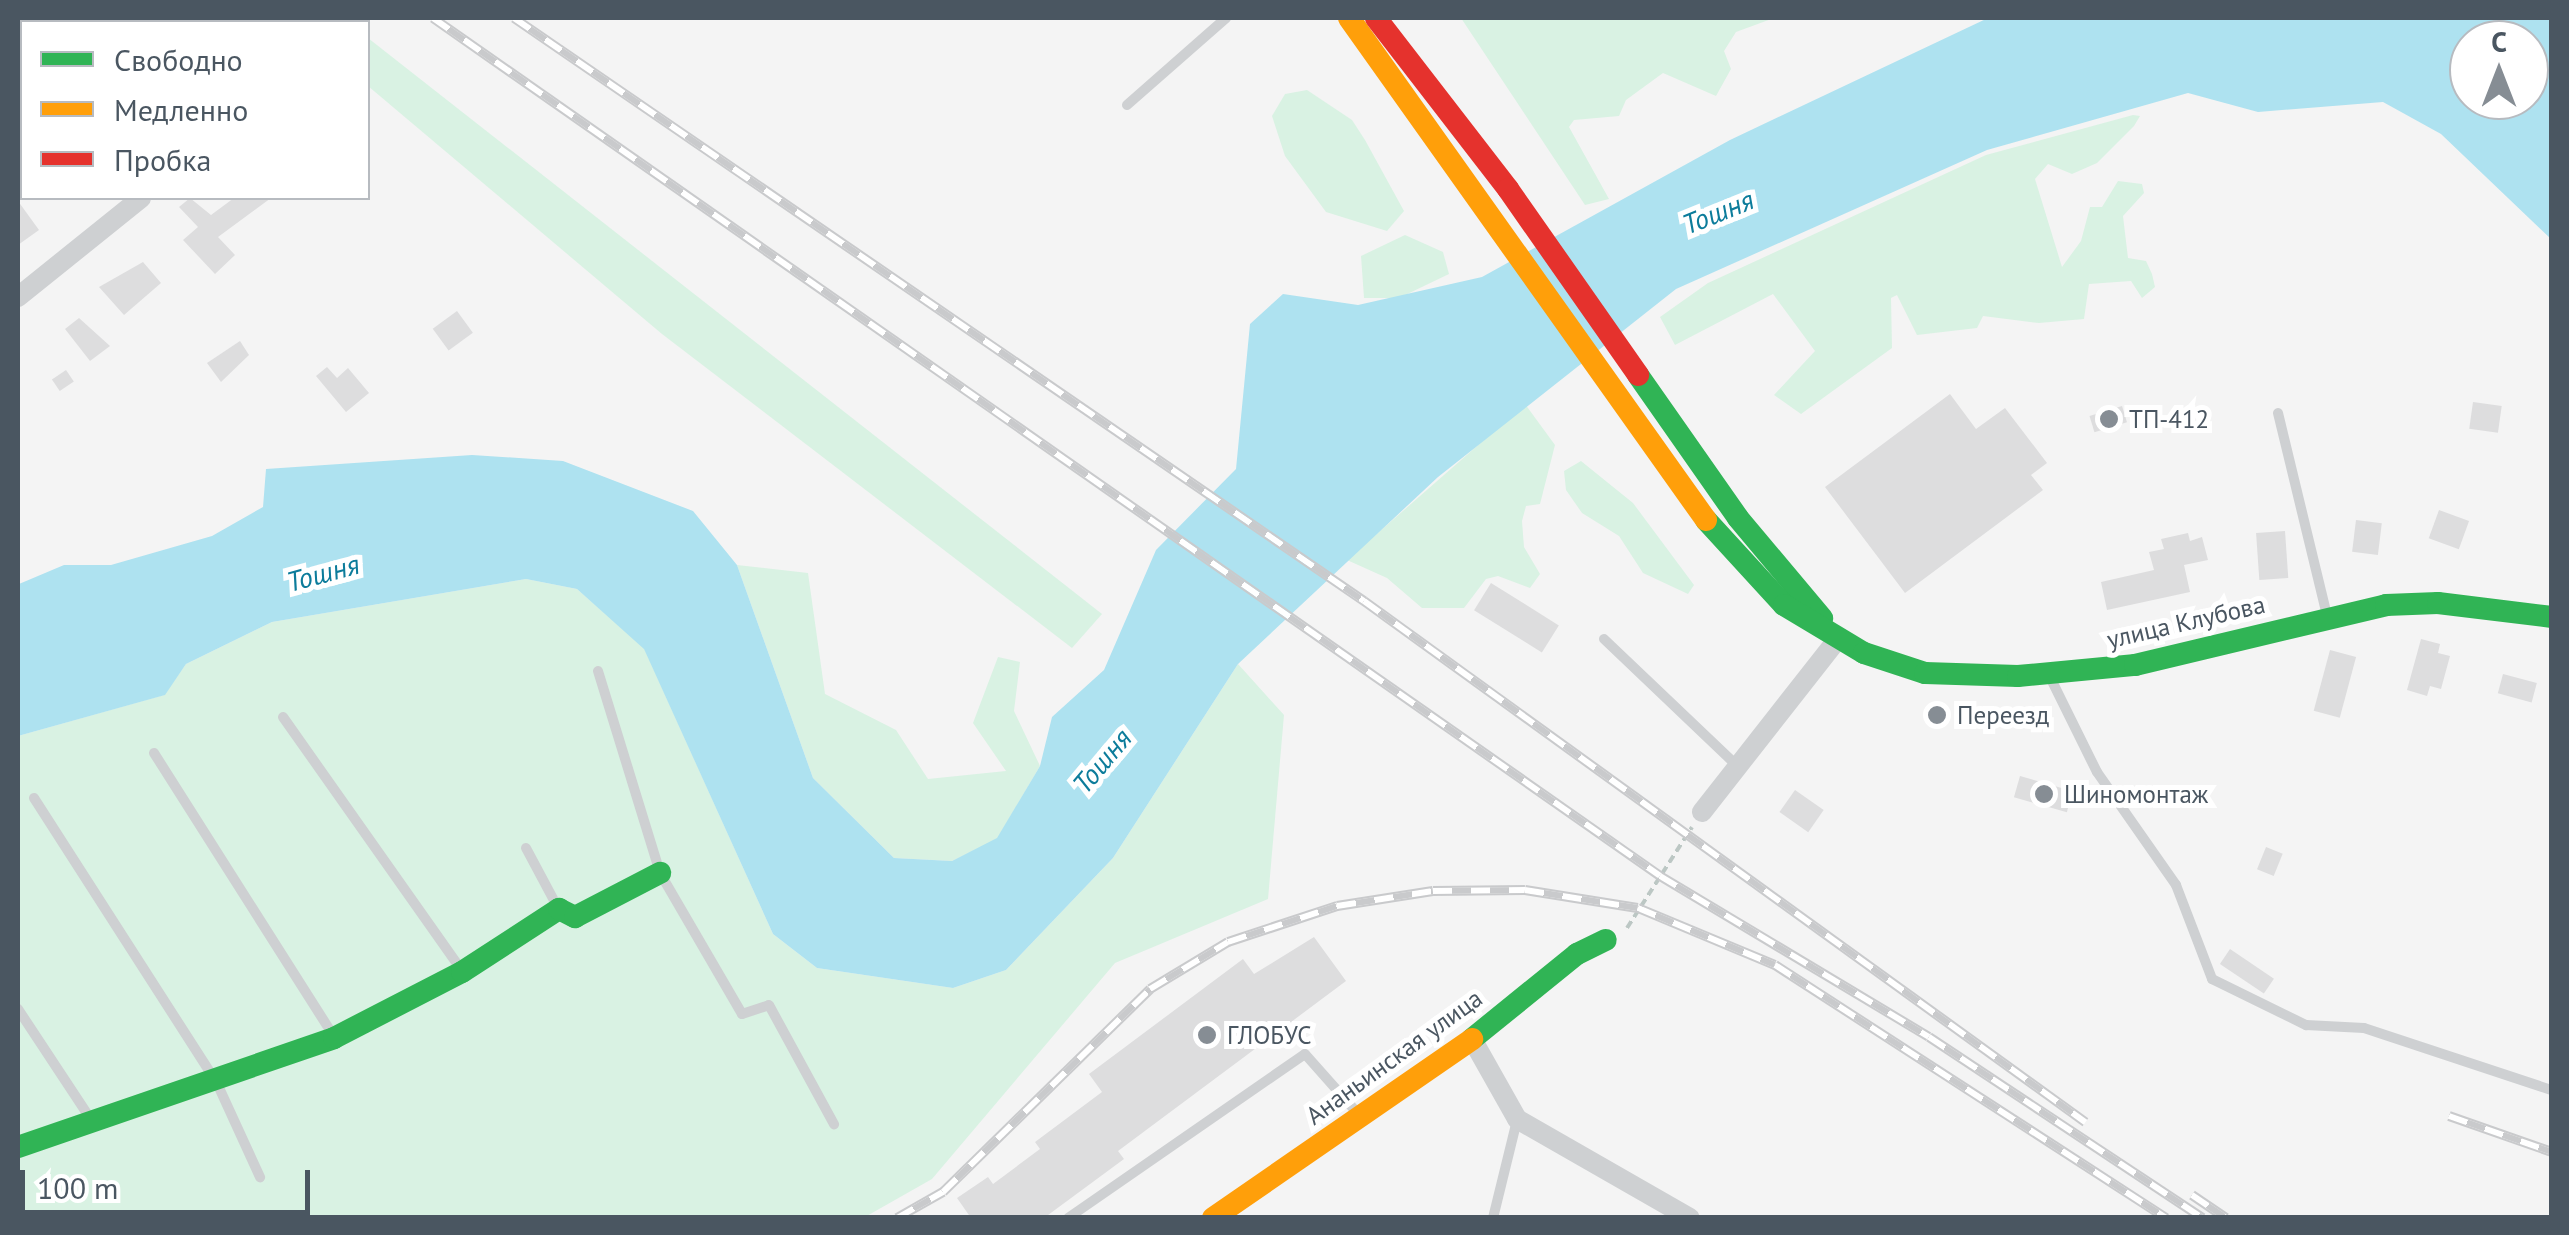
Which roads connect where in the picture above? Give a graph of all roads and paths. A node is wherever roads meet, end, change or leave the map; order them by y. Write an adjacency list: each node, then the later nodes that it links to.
1 (1226, 18): 4 (lane)
2 (1349, 18): 10 (main road, улица Клубова)
3 (1376, 18): 10 (main road)
4 (1127, 105)
5 (139, 200): 6 (street)
6 (18, 297)
7 (2278, 413): 8 (lane)
8 (2328, 616): 9 (main road, улица Клубова); 13 (main road, улица Клубова)
9 (2552, 616)
10 (1838, 637): 13 (main road, улица Клубова); 16 (street)
11 (1604, 639): 16 (lane)
12 (598, 671): 20 (lane)
13 (2048, 674): 28 (lane)
14 (283, 718): 23 (lane)
15 (154, 753): 25 (lane)
16 (1734, 763): 18 (street)
17 (34, 798): 27 (lane)
18 (1702, 812): 22 (path)
19 (526, 848): 21 (lane)
20 (660, 873): 21 (main road); 32 (lane)
21 (559, 909): 23 (main road)
22 (1606, 940): 26 (main road, Ананьинская улица)
23 (462, 972): 25 (main road)
24 (18, 1009): 31 (lane)
25 (334, 1038): 27 (main road)
26 (1472, 1039): 29 (main road, Ананьинская улица); 30 (street)
27 (216, 1081): 31 (main road); 34 (lane)
28 (2552, 1090)
29 (1360, 1116): 35 (lane); 36 (main road, Ананьинская улица)
30 (1518, 1119): 37 (lane); 38 (street)
31 (94, 1123): 33 (main road)
32 (834, 1124)
33 (18, 1147)
34 (260, 1177)
35 (1068, 1218)
36 (1213, 1218)
37 (1493, 1218)
38 (1690, 1218)

